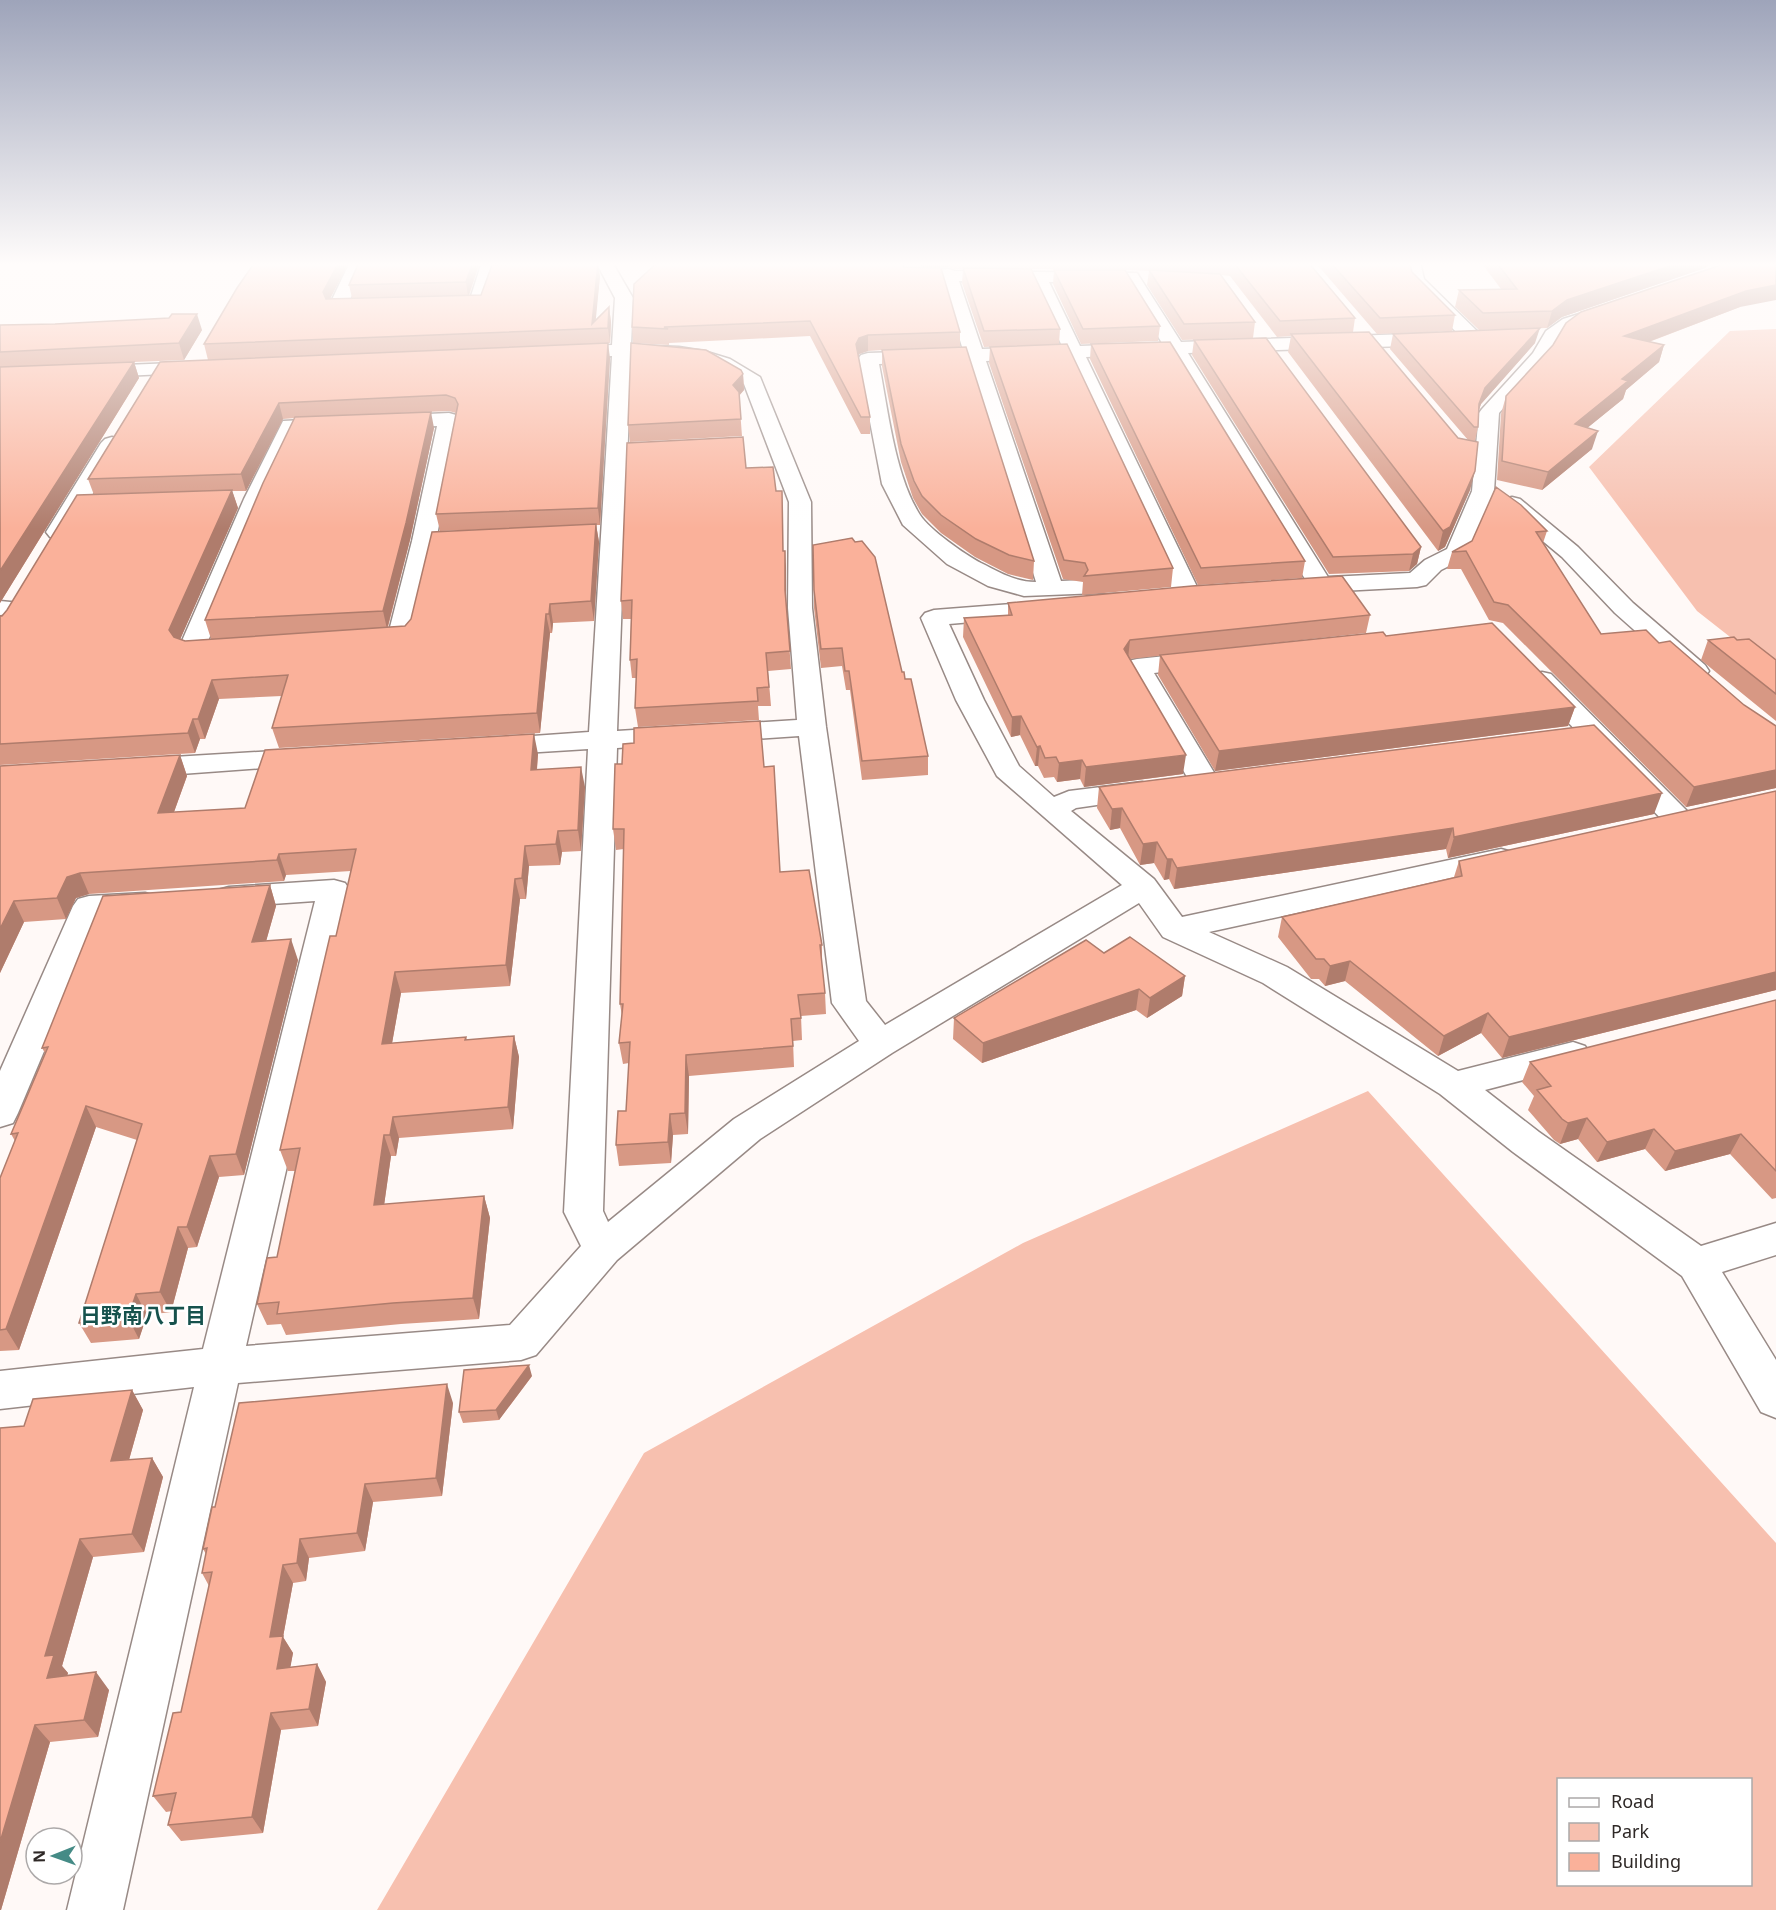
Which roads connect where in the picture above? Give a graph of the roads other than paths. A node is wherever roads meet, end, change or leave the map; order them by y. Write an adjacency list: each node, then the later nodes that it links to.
1 (201, 351): 17 (street)
2 (592, 351): 11 (street)
3 (623, 351): 28 (street)
4 (640, 351): 22 (street)
5 (972, 351): 13 (street)
6 (1112, 351): 12 (street)
7 (1177, 351): 33 (street)
8 (1275, 351): 15 (street)
9 (1378, 351): 14 (street)
10 (1543, 351): 24 (street)
11 (541, 353)
12 (1074, 353): 13 (street); 36 (street)
13 (974, 357): 35 (street); 35 (street)
14 (1384, 358)
15 (1284, 364)
16 (214, 367): 17 (street)
17 (191, 368): 18 (street)
18 (157, 369): 19 (street); 20 (street)
19 (0, 376)
20 (145, 389)
21 (121, 428): 27 (street)
22 (776, 443): 23 (street); 40 (street)
23 (753, 444)
24 (1483, 491): 32 (street); 39 (street)
25 (243, 499): 25 (street)
26 (97, 505): 27 (street)
27 (74, 506): 30 (street)
28 (613, 533): 29 (street); 43 (street)
29 (590, 534)
30 (50, 546)
31 (1418, 546): 32 (street)
32 (1432, 565): 33 (street)
33 (1321, 585): 34 (street)
34 (1285, 588)
35 (1051, 589): 36 (street)
36 (1195, 590): 47 (street)
37 (1232, 657): 47 (street)
38 (1524, 662): 41 (street)
39 (1712, 685)
40 (812, 727): 43 (street); 54 (street)
41 (1594, 734): 42 (street); 49 (street)
42 (1559, 739)
43 (603, 740): 44 (street); 59 (street)
44 (461, 748)
45 (331, 756): 46 (street)
46 (118, 769)
47 (1051, 810): 52 (street)
48 (1711, 813): 49 (street)
49 (1679, 820): 50 (street)
50 (1645, 828)
51 (1530, 852): 53 (street)
52 (1143, 885): 53 (street); 54 (street)
53 (1174, 929): 56 (street)
54 (880, 1044): 59 (street)
55 (1603, 1047): 56 (street)
56 (1453, 1086): 60 (street)
57 (0, 1113): 61 (street)
58 (1776, 1239): 60 (street)
59 (603, 1249): 61 (street)
60 (1696, 1264): 63 (street)
61 (220, 1366): 62 (street); 64 (street)
62 (0, 1390)
63 (1776, 1399)
64 (95, 1910)

